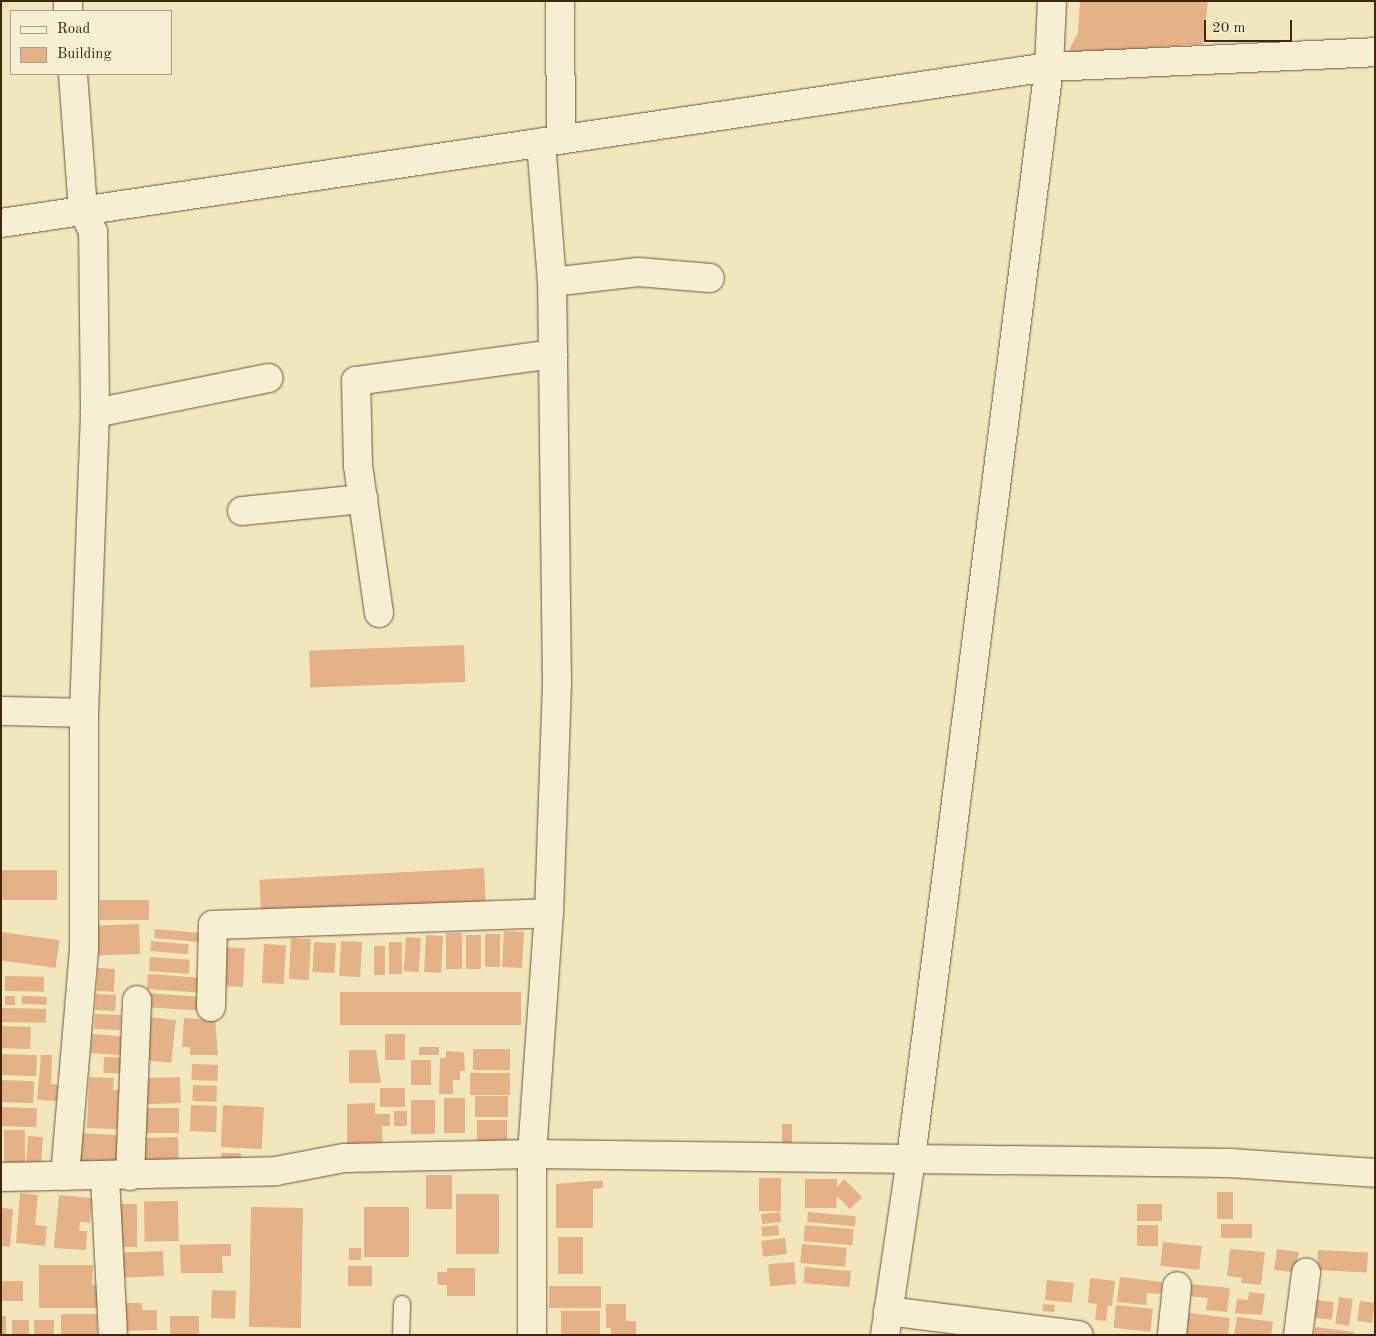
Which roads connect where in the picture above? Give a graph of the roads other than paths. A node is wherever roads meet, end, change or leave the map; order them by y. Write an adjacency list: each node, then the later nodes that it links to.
1 (560, 1): 6 (street)
2 (1052, 1): 4 (street)
3 (1375, 52): 4 (street)
4 (1050, 67): 6 (street); 23 (street)
5 (73, 75): 7 (street)
6 (551, 140): 7 (street); 10 (street)
7 (83, 210): 8 (street); 13 (street)
8 (1, 223)
9 (710, 278): 10 (street)
10 (552, 282): 11 (street)
11 (553, 354): 14 (street); 19 (street)
12 (268, 378): 13 (street)
13 (95, 413): 18 (street)
14 (363, 498): 15 (street); 16 (street)
15 (242, 511)
16 (379, 613)
17 (1, 711): 18 (street)
18 (84, 714): 25 (street)
19 (549, 913): 21 (street); 22 (street)
20 (137, 1000): 27 (street)
21 (211, 1007)
22 (532, 1154): 23 (street); 27 (street); 36 (street)
23 (911, 1158): 24 (street); 31 (street)
24 (1375, 1173)
25 (65, 1176): 26 (street); 27 (street)
26 (1, 1177)
27 (118, 1177): 34 (street)
28 (1306, 1273): 38 (street)
29 (1177, 1286): 37 (street)
30 (402, 1304): 35 (lane)
31 (886, 1323): 32 (street)
32 (1005, 1330): 33 (street)
33 (1071, 1334)
34 (114, 1335)
35 (401, 1335)
36 (532, 1335)
37 (1172, 1335)
38 (1298, 1335)

